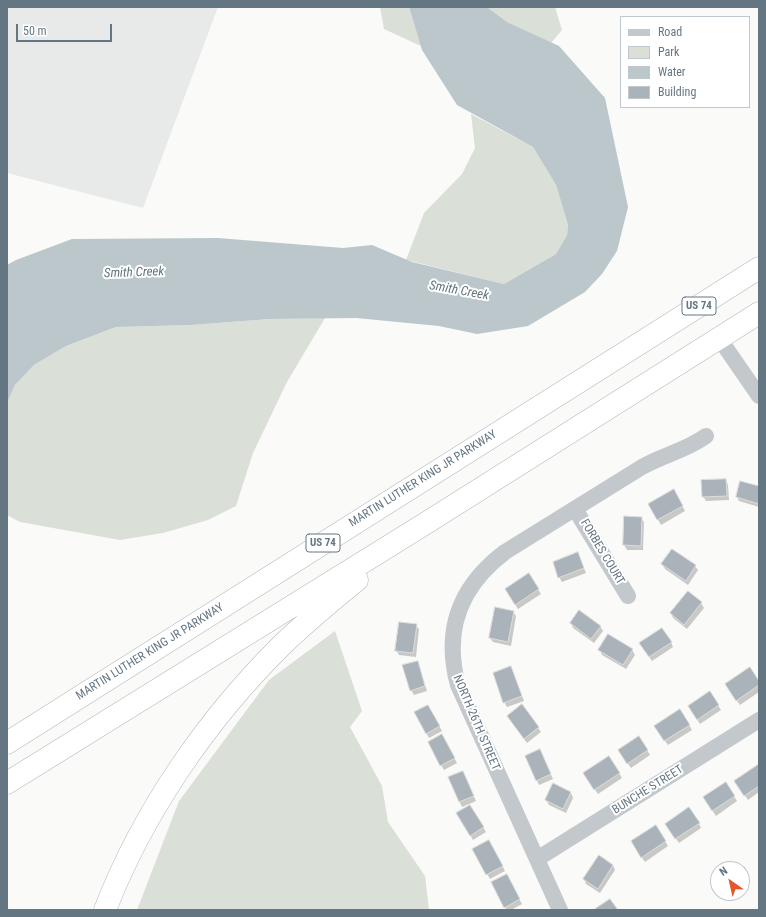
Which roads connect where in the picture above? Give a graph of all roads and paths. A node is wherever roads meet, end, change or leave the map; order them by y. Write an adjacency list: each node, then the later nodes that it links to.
1 (759, 268): 10 (highway, MARTIN LUTHER KING JR PARKWAY / US 74)
2 (759, 313): 3 (highway)
3 (719, 338): 4 (street); 7 (highway)
4 (759, 396)
5 (706, 436): 6 (street, NORTH 26TH STREET)
6 (575, 509): 8 (street, FORBES COURT); 12 (street, NORTH 26TH STREET)
7 (423, 525): 11 (highway); 13 (highway)
8 (628, 596)
9 (759, 720): 12 (street, BUNCHE STREET)
10 (7, 743)
11 (7, 783)
12 (537, 859): 14 (street, NORTH 26TH STREET)
13 (104, 910)
14 (560, 910)

